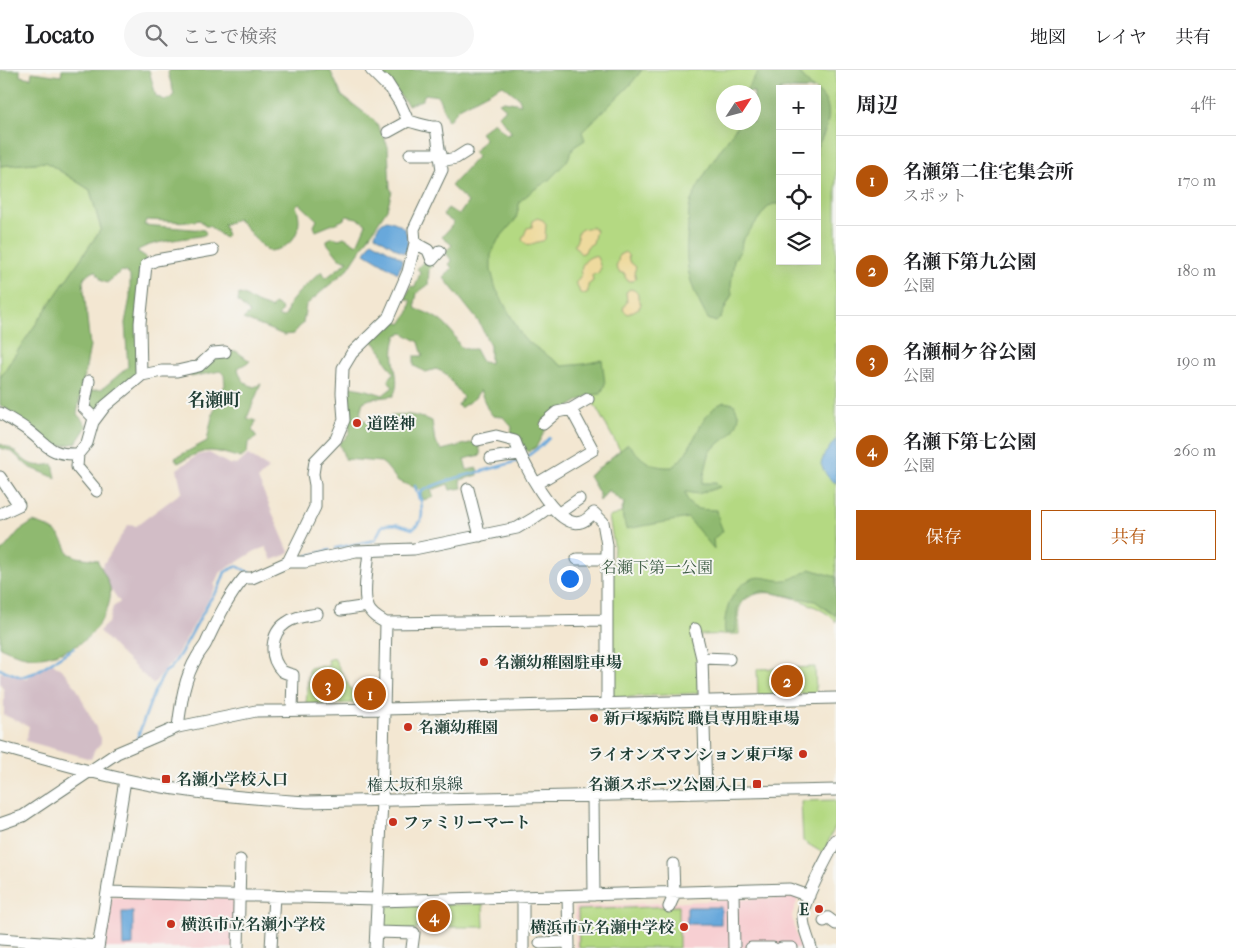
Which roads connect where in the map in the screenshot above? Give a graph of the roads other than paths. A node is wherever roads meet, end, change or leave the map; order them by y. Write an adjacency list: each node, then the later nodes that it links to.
1 (371, 70): 2 (street)
2 (408, 121): 3 (street); 6 (street)
3 (388, 132)
4 (467, 151): 6 (street)
5 (410, 154): 6 (street)
6 (441, 158): 7 (street)
7 (415, 243): 9 (street); 35 (street)
8 (214, 250): 11 (street)
9 (440, 251)
10 (225, 352): 11 (street)
11 (142, 376): 16 (street)
12 (89, 381): 16 (street)
13 (588, 399): 14 (street)
14 (571, 409): 17 (street); 25 (street)
15 (0, 413): 19 (street)
16 (95, 419): 19 (street)
17 (542, 424)
18 (478, 440): 21 (street)
19 (78, 454): 22 (street)
20 (491, 458): 21 (street)
21 (521, 458): 25 (street)
22 (77, 467): 23 (street); 27 (street)
23 (67, 474)
24 (0, 476): 30 (street)
25 (536, 484): 29 (street)
26 (468, 489): 31 (street)
27 (97, 491)
28 (579, 499): 29 (street)
29 (555, 509): 31 (street); 33 (street)
30 (0, 514)
31 (480, 536): 32 (street)
32 (369, 551): 35 (street); 36 (street)
33 (607, 558): 34 (street); 39 (street)
34 (578, 559)
35 (288, 562): 49 (street)
36 (368, 606): 37 (street); 40 (street)
37 (341, 610)
38 (317, 614): 47 (street)
39 (607, 620): 40 (street); 46 (street)
40 (386, 623): 48 (street)
41 (695, 629): 42 (street)
42 (702, 658): 43 (street); 45 (street)
43 (729, 659)
44 (836, 698): 45 (street)
45 (704, 702): 46 (street); 54 (street)
46 (607, 704): 48 (street)
47 (292, 710): 48 (street); 49 (street)
48 (384, 710): 56 (street)
49 (178, 727): 51 (street)
50 (0, 747): 51 (street, 権太坂和泉線)
51 (92, 771): 52 (street, 権太坂和泉線); 57 (street)
52 (125, 780): 56 (street, 権太坂和泉線); 62 (street)
53 (836, 790): 54 (street, 権太坂和泉線)
54 (706, 794): 55 (street, 権太坂和泉線)
55 (593, 796): 56 (street, 権太坂和泉線); 64 (street)
56 (382, 801): 70 (street)
57 (1, 820)
58 (836, 840): 67 (street)
59 (240, 860): 63 (street)
60 (673, 864): 69 (street)
61 (733, 891): 67 (street); 69 (street); 81 (street)
62 (107, 892): 63 (street); 75 (street)
63 (240, 895): 65 (street); 76 (street)
64 (594, 895): 66 (street); 69 (street)
65 (274, 896): 70 (street); 77 (street)
66 (568, 896): 68 (street); 74 (street)
67 (809, 896): 86 (street)
68 (524, 898): 70 (street); 80 (street)
69 (672, 899)
70 (378, 900): 71 (street)
71 (376, 932): 78 (street); 79 (street)
72 (0, 939): 75 (street)
73 (540, 943): 74 (street)
74 (569, 945)
75 (98, 947)
76 (238, 948)
77 (271, 948)
78 (375, 948)
79 (412, 948)
80 (524, 948)
81 (734, 948)
82 (751, 948): 83 (street)
83 (773, 948)
84 (781, 948): 85 (street)
85 (792, 948)
86 (811, 948)

